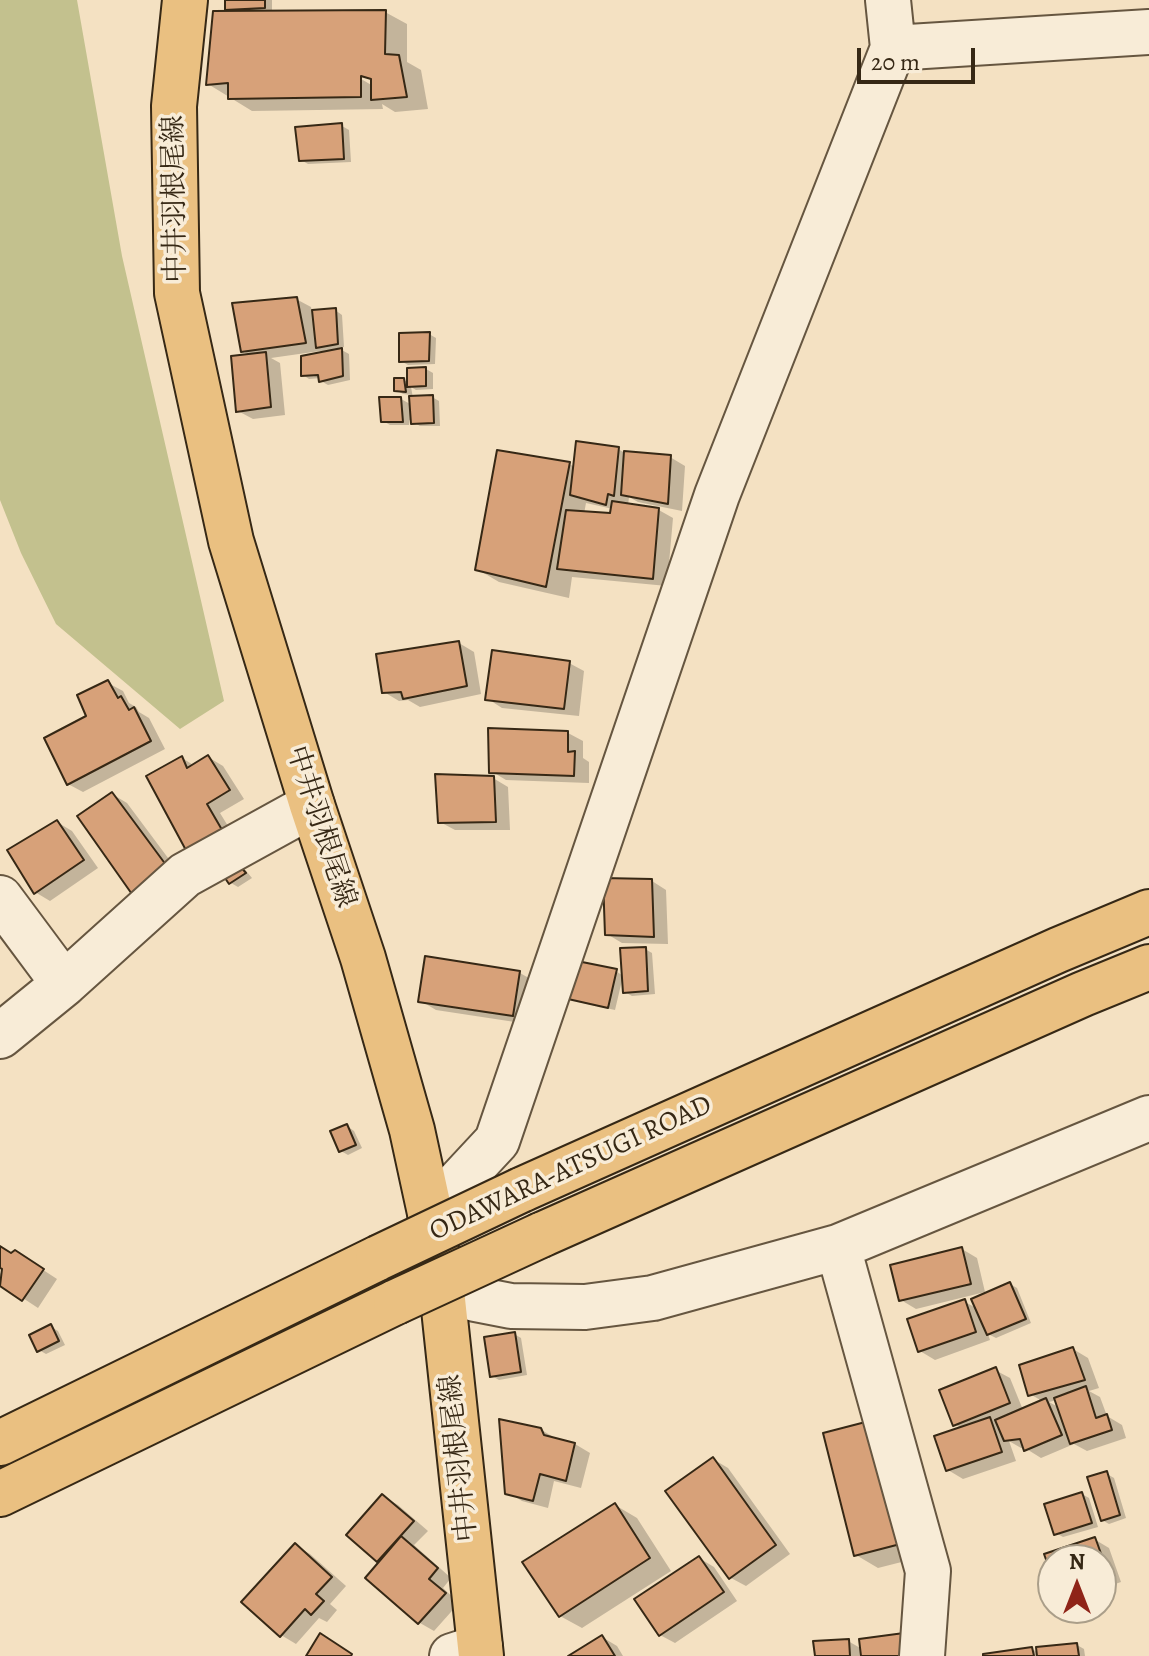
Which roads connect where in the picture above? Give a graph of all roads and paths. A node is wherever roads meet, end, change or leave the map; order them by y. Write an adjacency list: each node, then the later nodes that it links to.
1 (185, 0): 5 (main road, 中井羽根尾線)
2 (888, 0): 4 (street)
3 (1149, 32): 4 (street)
4 (893, 48): 12 (street)
5 (312, 805): 9 (street); 12 (main road, 中井羽根尾線)
6 (0, 898): 9 (street)
7 (1149, 912): 15 (main road, ODAWARA-ATSUGI ROAD, bridge)
8 (1149, 967): 16 (main road, ODAWARA-ATSUGI ROAD, bridge)
9 (64, 984): 10 (street)
10 (0, 1036)
11 (1149, 1118): 13 (street)
12 (430, 1213): 14 (main road, 中井羽根尾線)
13 (838, 1247): 14 (street); 18 (street)
14 (441, 1281): 17 (main road, 中井羽根尾線)
15 (0, 1443)
16 (0, 1494)
17 (471, 1653)
18 (922, 1656)

